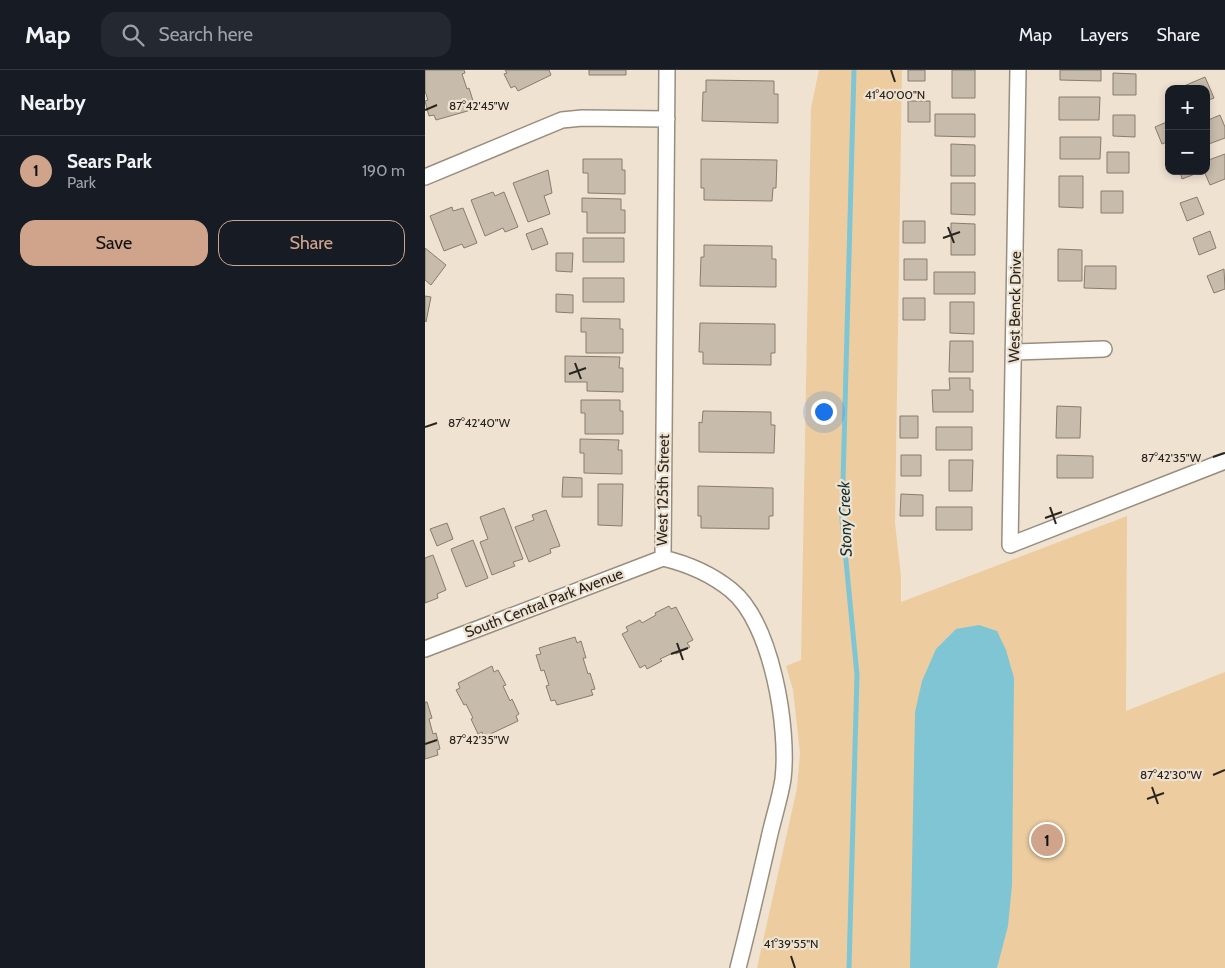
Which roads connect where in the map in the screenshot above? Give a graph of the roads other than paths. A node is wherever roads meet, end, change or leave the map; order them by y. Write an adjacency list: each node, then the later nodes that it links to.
1 (667, 70): 3 (street, West 125th Street)
2 (1018, 70): 6 (street, West Benck Drive)
3 (667, 118): 4 (street); 8 (street, West 125th Street)
4 (425, 176)
5 (1104, 349): 6 (street)
6 (1014, 352): 7 (street, West Benck Drive)
7 (1225, 461)
8 (663, 558): 9 (street, South Central Park Avenue); 10 (street, West 125th Street)
9 (425, 649)
10 (739, 968)

